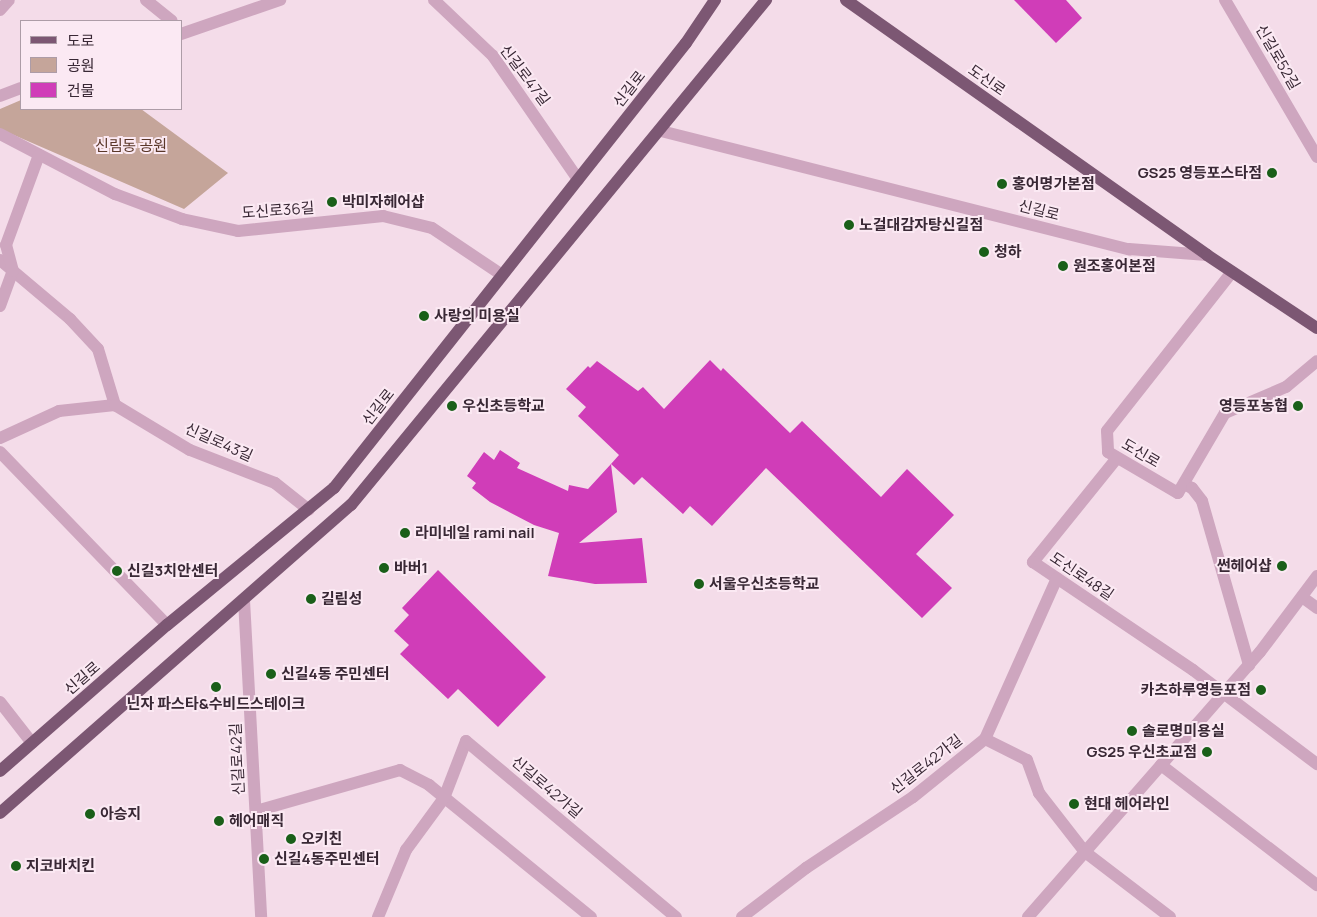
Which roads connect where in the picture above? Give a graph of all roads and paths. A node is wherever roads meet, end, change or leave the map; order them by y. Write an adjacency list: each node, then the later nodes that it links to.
1 (9, 0): 9 (street)
2 (146, 0): 10 (street)
3 (280, 0): 11 (street)
4 (434, 0): 18 (street, 신길로47길)
5 (715, 0): 18 (main road, 신길로)
6 (766, 0): 14 (main road)
7 (846, 0): 19 (main road, 도신로)
8 (1225, 0): 17 (street, 신길로52길)
9 (0, 10)
10 (171, 20)
11 (183, 32)
12 (20, 88): 13 (street)
13 (0, 96)
14 (661, 131): 19 (street, 신길로); 36 (main road)
15 (0, 134): 16 (street, 도신로36길)
16 (39, 154): 21 (street); 23 (street, 도신로36길)
17 (1317, 157)
18 (578, 180): 23 (main road, 신길로)
19 (1207, 255): 22 (main road, 도신로)
20 (0, 260): 21 (street)
21 (13, 271): 24 (street); 27 (street)
22 (1232, 272): 25 (main road, 도신로); 30 (street, 도신로)
23 (502, 275): 32 (main road, 신길로)
24 (0, 306)
25 (1317, 328)
26 (1317, 361): 31 (street)
27 (115, 405): 28 (street); 32 (street, 신길로43길)
28 (0, 438)
29 (0, 452): 38 (street)
30 (1117, 458): 31 (street, 도신로); 34 (street, 도신로48길)
31 (1184, 484): 39 (street)
32 (309, 510): 38 (main road, 신길로)
33 (1317, 576): 35 (street)
34 (1057, 578): 40 (street, 도신로48길); 42 (street, 신길로42가길)
35 (1302, 597): 37 (street); 39 (street)
36 (244, 600): 48 (street, 신길로42길); 49 (main road)
37 (1317, 608)
38 (167, 625): 43 (main road, 신길로)
39 (1249, 665): 40 (street)
40 (1223, 695): 44 (street, 도신로48길); 45 (street)
41 (0, 702): 43 (street)
42 (985, 739): 50 (street); 56 (street, 신길로42가길)
43 (32, 743): 46 (main road, 신길로)
44 (1317, 764)
45 (1161, 765): 50 (street); 51 (street)
46 (0, 771)
47 (444, 798): 48 (street); 53 (street); 54 (street); 55 (street, 신길로42가길)
48 (256, 811): 52 (street, 신길로42길)
49 (0, 813)
50 (1085, 852): 57 (street); 58 (street)
51 (1317, 885)
52 (261, 917)
53 (378, 917)
54 (591, 917)
55 (676, 917)
56 (742, 917)
57 (1028, 917)
58 (1170, 917)

